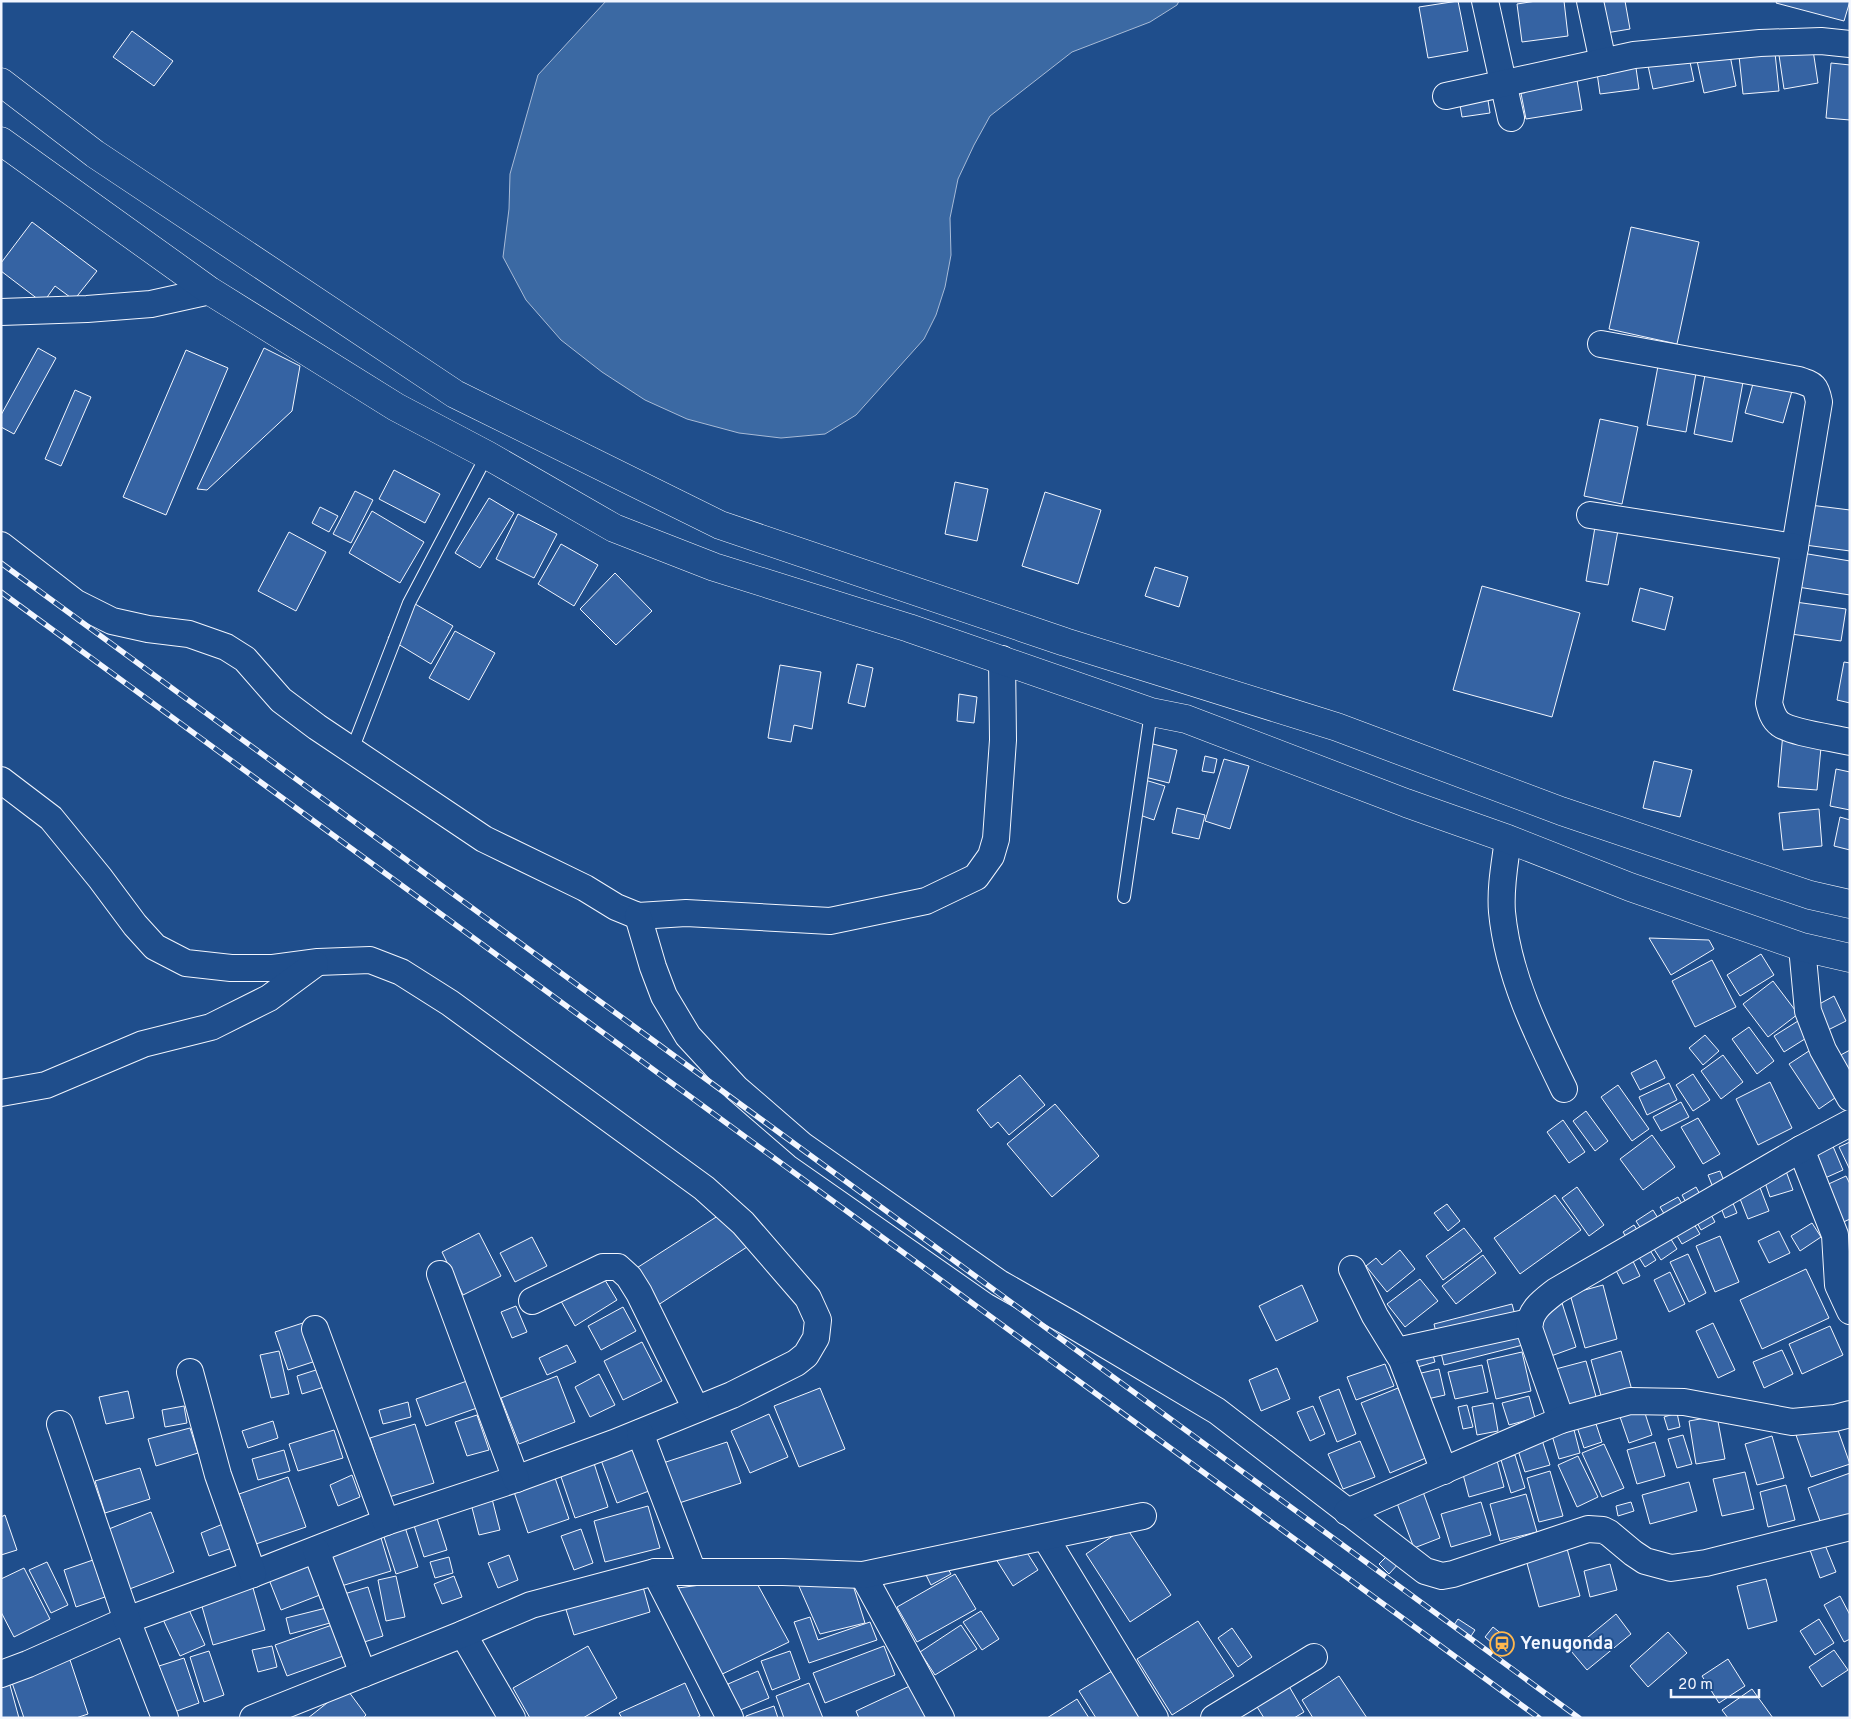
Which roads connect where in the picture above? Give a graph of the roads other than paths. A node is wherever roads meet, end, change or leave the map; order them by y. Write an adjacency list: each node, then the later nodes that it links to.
1 (1484, 1): 6 (street)
2 (1590, 1): 4 (street)
3 (1850, 44): 4 (street)
4 (1602, 62): 6 (street)
5 (1, 82): 24 (highway)
6 (1503, 83): 7 (street); 8 (street)
7 (1446, 96)
8 (1511, 118)
9 (1, 141): 10 (highway)
10 (210, 291): 11 (street); 13 (highway)
11 (4, 318)
12 (1601, 344): 16 (street)
13 (486, 455): 17 (highway); 20 (lane)
14 (1590, 514): 16 (street)
15 (1, 545): 20 (street)
16 (1796, 547): 19 (street)
17 (1002, 659): 18 (highway); 25 (street)
18 (1151, 712): 22 (highway); 23 (lane)
19 (1850, 742)
20 (352, 750): 25 (street)
21 (1, 780): 28 (street)
22 (1508, 839): 26 (highway); 29 (street)
23 (1124, 896)
24 (1850, 904)
25 (638, 916): 49 (street)
26 (1802, 947): 27 (highway); 31 (street)
27 (1850, 958)
28 (318, 962): 30 (street); 42 (street)
29 (1564, 1089)
30 (1, 1093)
31 (1850, 1098)
32 (1850, 1123): 33 (street)
33 (1801, 1149): 37 (street); 38 (street)
34 (1352, 1269): 40 (street)
35 (440, 1274): 48 (street)
36 (532, 1301): 42 (street)
37 (1850, 1312)
38 (1530, 1322): 40 (street); 44 (street)
39 (314, 1329): 51 (street)
40 (1397, 1351): 47 (street)
41 (190, 1372): 57 (street)
42 (696, 1410): 46 (street)
43 (1850, 1414): 44 (street)
44 (1561, 1420): 47 (street)
45 (60, 1424): 59 (street)
46 (640, 1432): 48 (street); 56 (street)
47 (1444, 1471): 49 (street)
48 (516, 1478): 51 (street)
49 (1347, 1512): 52 (street)
50 (1143, 1516): 53 (street)
51 (386, 1522): 54 (street)
52 (1850, 1526)
53 (1045, 1537): 58 (street); 69 (street)
54 (316, 1550): 57 (street); 63 (street)
55 (655, 1572): 56 (street); 60 (street); 67 (street)
56 (693, 1572): 58 (street)
57 (254, 1574): 59 (street)
58 (863, 1575): 68 (street)
59 (127, 1620): 62 (street); 65 (street)
60 (463, 1634): 63 (street); 66 (street)
61 (1314, 1656): 70 (street)
62 (1, 1674)
63 (363, 1674): 64 (street)
64 (257, 1717)
65 (166, 1718)
66 (512, 1718)
67 (730, 1718)
68 (941, 1718)
69 (1155, 1718)
70 (1214, 1718)

